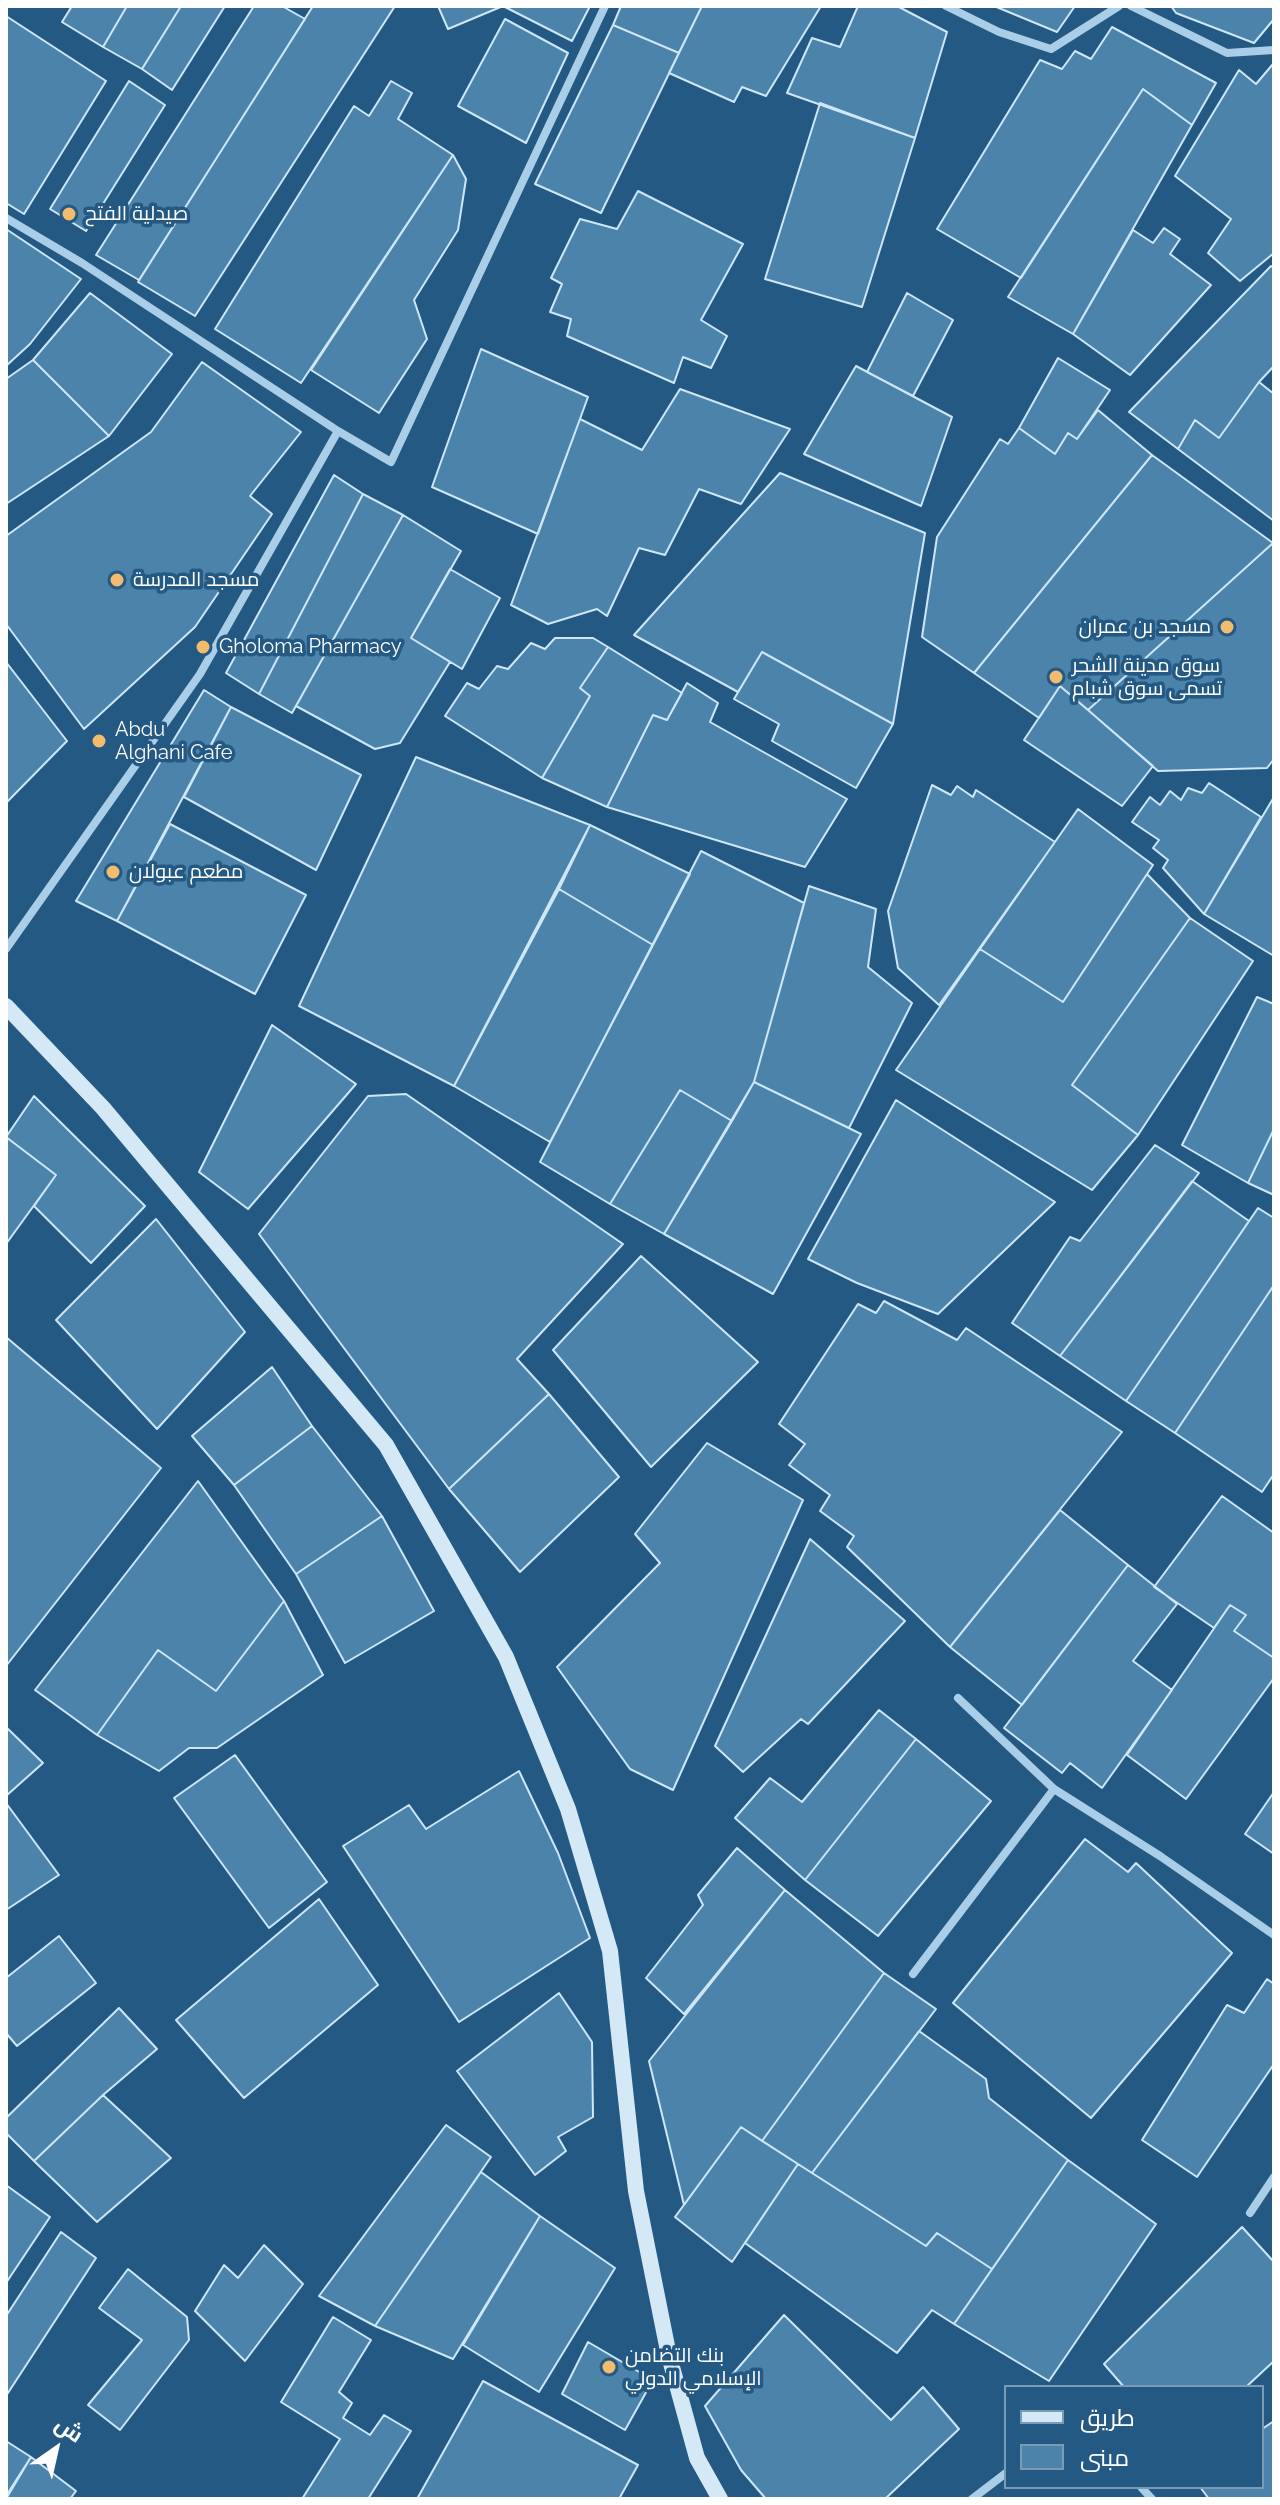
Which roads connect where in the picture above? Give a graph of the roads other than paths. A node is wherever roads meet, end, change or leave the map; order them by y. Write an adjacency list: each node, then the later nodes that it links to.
1 (605, 6): 7 (street)
2 (946, 6): 3 (street)
3 (1119, 6)
4 (1131, 6): 5 (street)
5 (1274, 50)
6 (6, 218): 7 (street)
7 (338, 431): 8 (street)
8 (6, 949)
9 (6, 1006): 17 (main road)
10 (958, 1698): 11 (street)
11 (1054, 1789): 12 (street); 13 (street)
12 (1274, 1935)
13 (913, 1974)
14 (1274, 2177): 15 (street)
15 (1250, 2213)
16 (1004, 2475): 18 (street)
17 (720, 2499)
18 (972, 2499)

